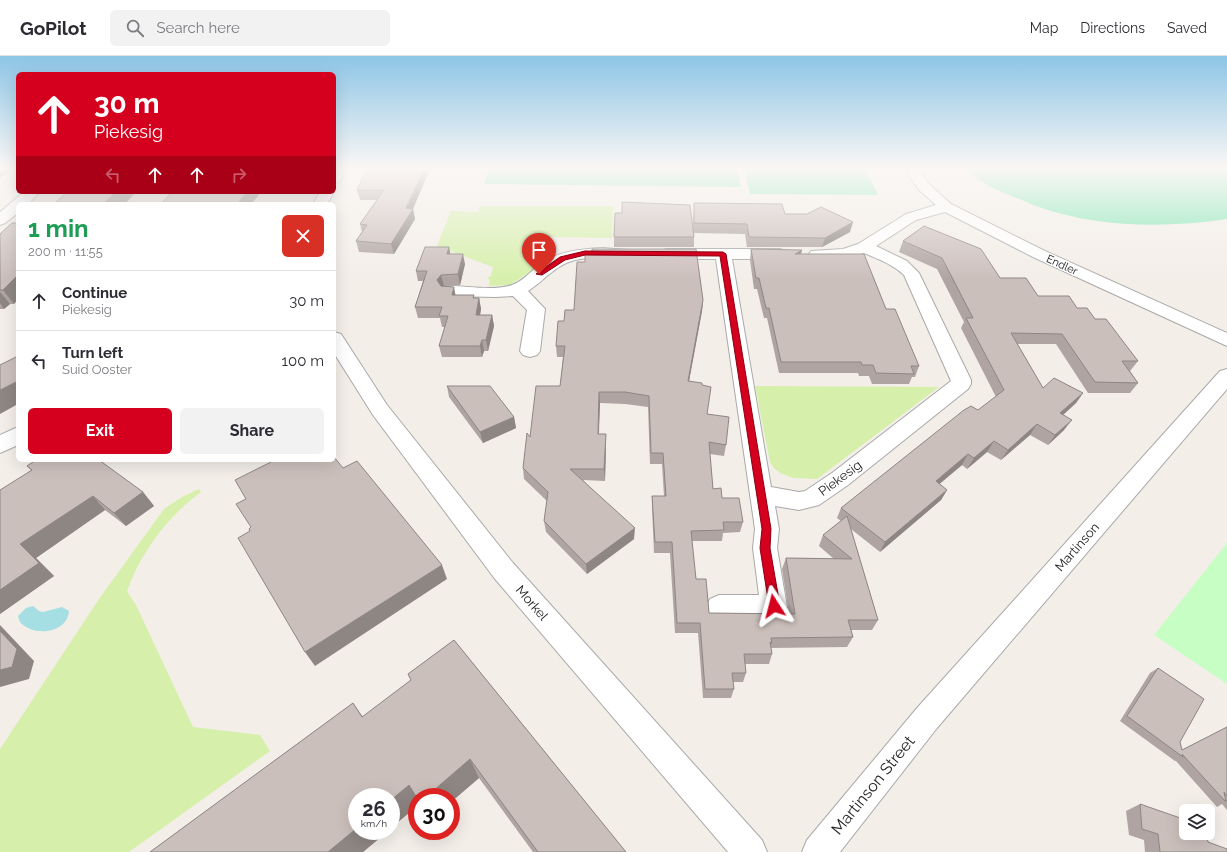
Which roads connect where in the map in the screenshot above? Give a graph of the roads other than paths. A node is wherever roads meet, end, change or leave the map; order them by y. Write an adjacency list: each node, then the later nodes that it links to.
1 (16, 206): 3 (street)
2 (946, 207): 4 (street); 8 (street, Endler)
3 (0, 220)
4 (864, 247): 5 (street); 14 (street, Piekesig)
5 (723, 254): 6 (street); 14 (street)
6 (517, 290): 7 (street); 10 (street)
7 (450, 291)
8 (1227, 340)
9 (336, 341): 17 (street, Morkel)
10 (530, 351)
11 (1227, 376): 16 (street, Martinson)
12 (16, 436): 13 (street)
13 (0, 445)
14 (761, 494): 15 (street)
15 (719, 606)
16 (927, 718): 18 (street, Martinson Street)
17 (750, 852)
18 (819, 852)

